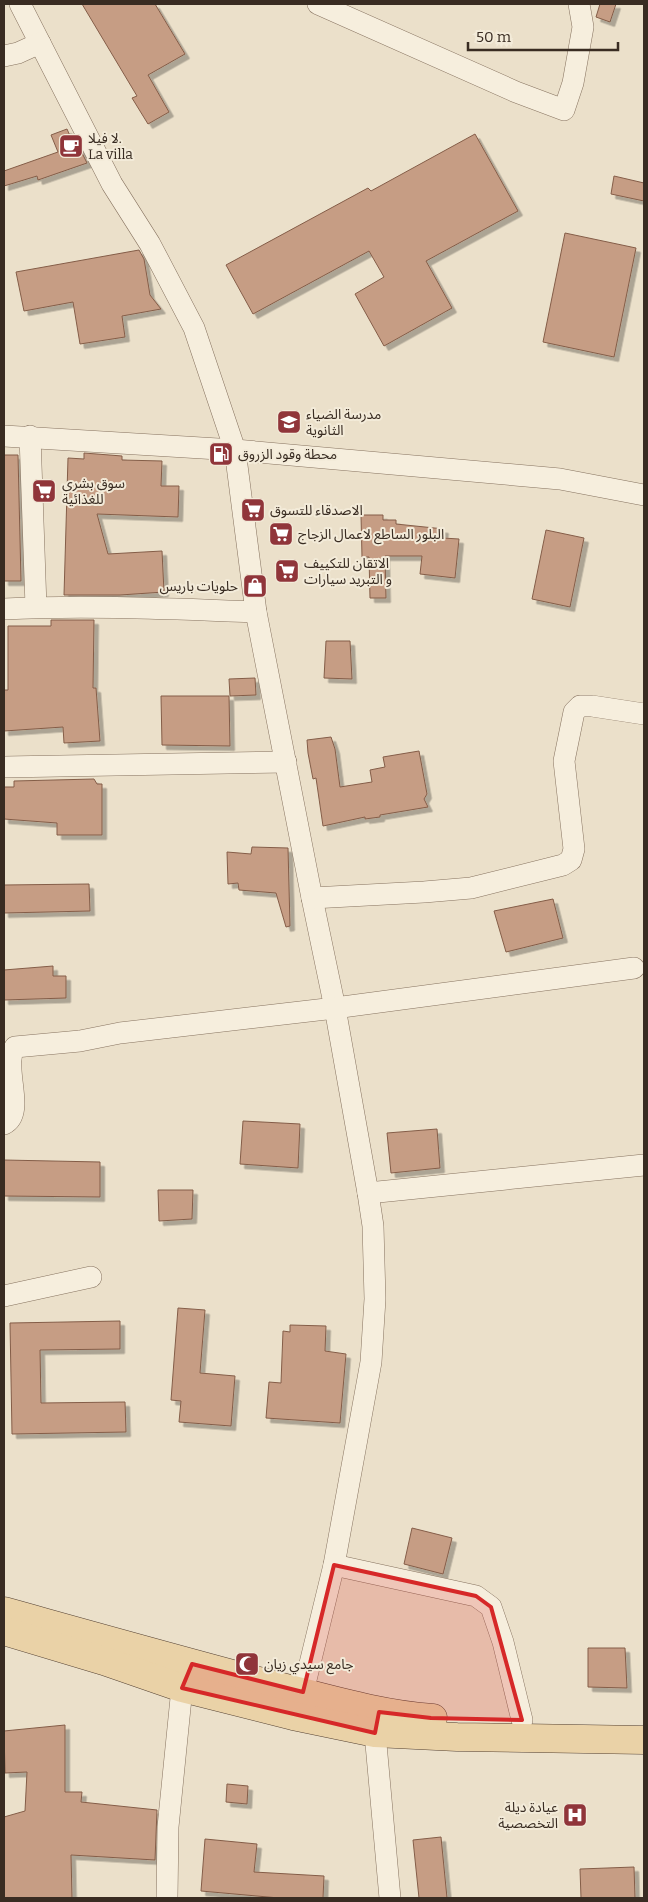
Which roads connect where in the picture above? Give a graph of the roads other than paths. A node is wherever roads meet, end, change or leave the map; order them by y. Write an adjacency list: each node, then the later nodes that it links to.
1 (20, 4): 4 (street)
2 (318, 4): 3 (street)
3 (579, 4)
4 (40, 43): 5 (street); 8 (street)
5 (4, 56)
6 (4, 436): 7 (street)
7 (30, 436): 8 (street); 10 (street)
8 (235, 450): 9 (street); 12 (street)
9 (644, 495)
10 (36, 607): 11 (street); 12 (street)
11 (4, 609)
12 (256, 612): 14 (street)
13 (644, 714): 16 (street)
14 (286, 762): 15 (street); 16 (street)
15 (4, 767)
16 (312, 898): 18 (street)
17 (634, 968): 18 (street)
18 (335, 1008): 19 (street); 21 (street)
19 (4, 1124)
20 (644, 1165): 21 (street)
21 (368, 1193): 24 (street)
22 (91, 1277): 23 (street)
23 (4, 1296)
24 (334, 1565): 28 (street); 29 (street)
25 (4, 1611): 27 (main road)
26 (4, 1631): 27 (main road)
27 (187, 1676): 28 (main road); 33 (street)
28 (298, 1704): 30 (main road)
29 (522, 1720): 30 (main road); 31 (main road)
30 (377, 1722): 32 (main road); 34 (street)
31 (644, 1724)
32 (644, 1740)
33 (167, 1898)
34 (390, 1898)

